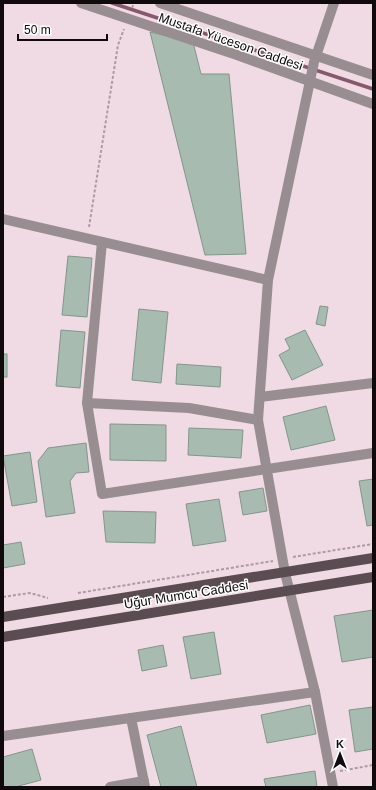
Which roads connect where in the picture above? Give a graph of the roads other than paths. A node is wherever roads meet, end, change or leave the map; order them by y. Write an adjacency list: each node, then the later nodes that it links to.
1 (81, 3): 6 (street, Mustafa Yüceson Caddesi)
2 (160, 3): 4 (street, Mustafa Yüceson Caddesi)
3 (334, 3): 4 (street)
4 (315, 59): 5 (street, Mustafa Yüceson Caddesi); 6 (street)
5 (373, 75)
6 (311, 78): 7 (street, Mustafa Yüceson Caddesi); 10 (street)
7 (373, 104)
8 (3, 219): 9 (street)
9 (102, 242): 10 (street); 13 (street)
10 (268, 280): 12 (street)
11 (373, 383): 12 (street)
12 (260, 397): 14 (street)
13 (87, 403): 14 (street); 16 (street)
14 (258, 420): 16 (street)
15 (373, 453): 16 (street)
16 (266, 468): 18 (street)
17 (373, 558): 18 (main road, Uğur Mumcu Caddesi)
18 (285, 574): 20 (street); 21 (main road, Uğur Mumcu Caddesi)
19 (373, 577): 20 (main road, Uğur Mumcu Caddesi)
20 (289, 591): 22 (main road, Uğur Mumcu Caddesi); 23 (street)
21 (3, 617)
22 (3, 637)
23 (315, 692): 24 (street); 28 (street)
24 (131, 718): 25 (street); 26 (street)
25 (3, 736)
26 (145, 784): 27 (street)
27 (110, 787)
28 (333, 787)

